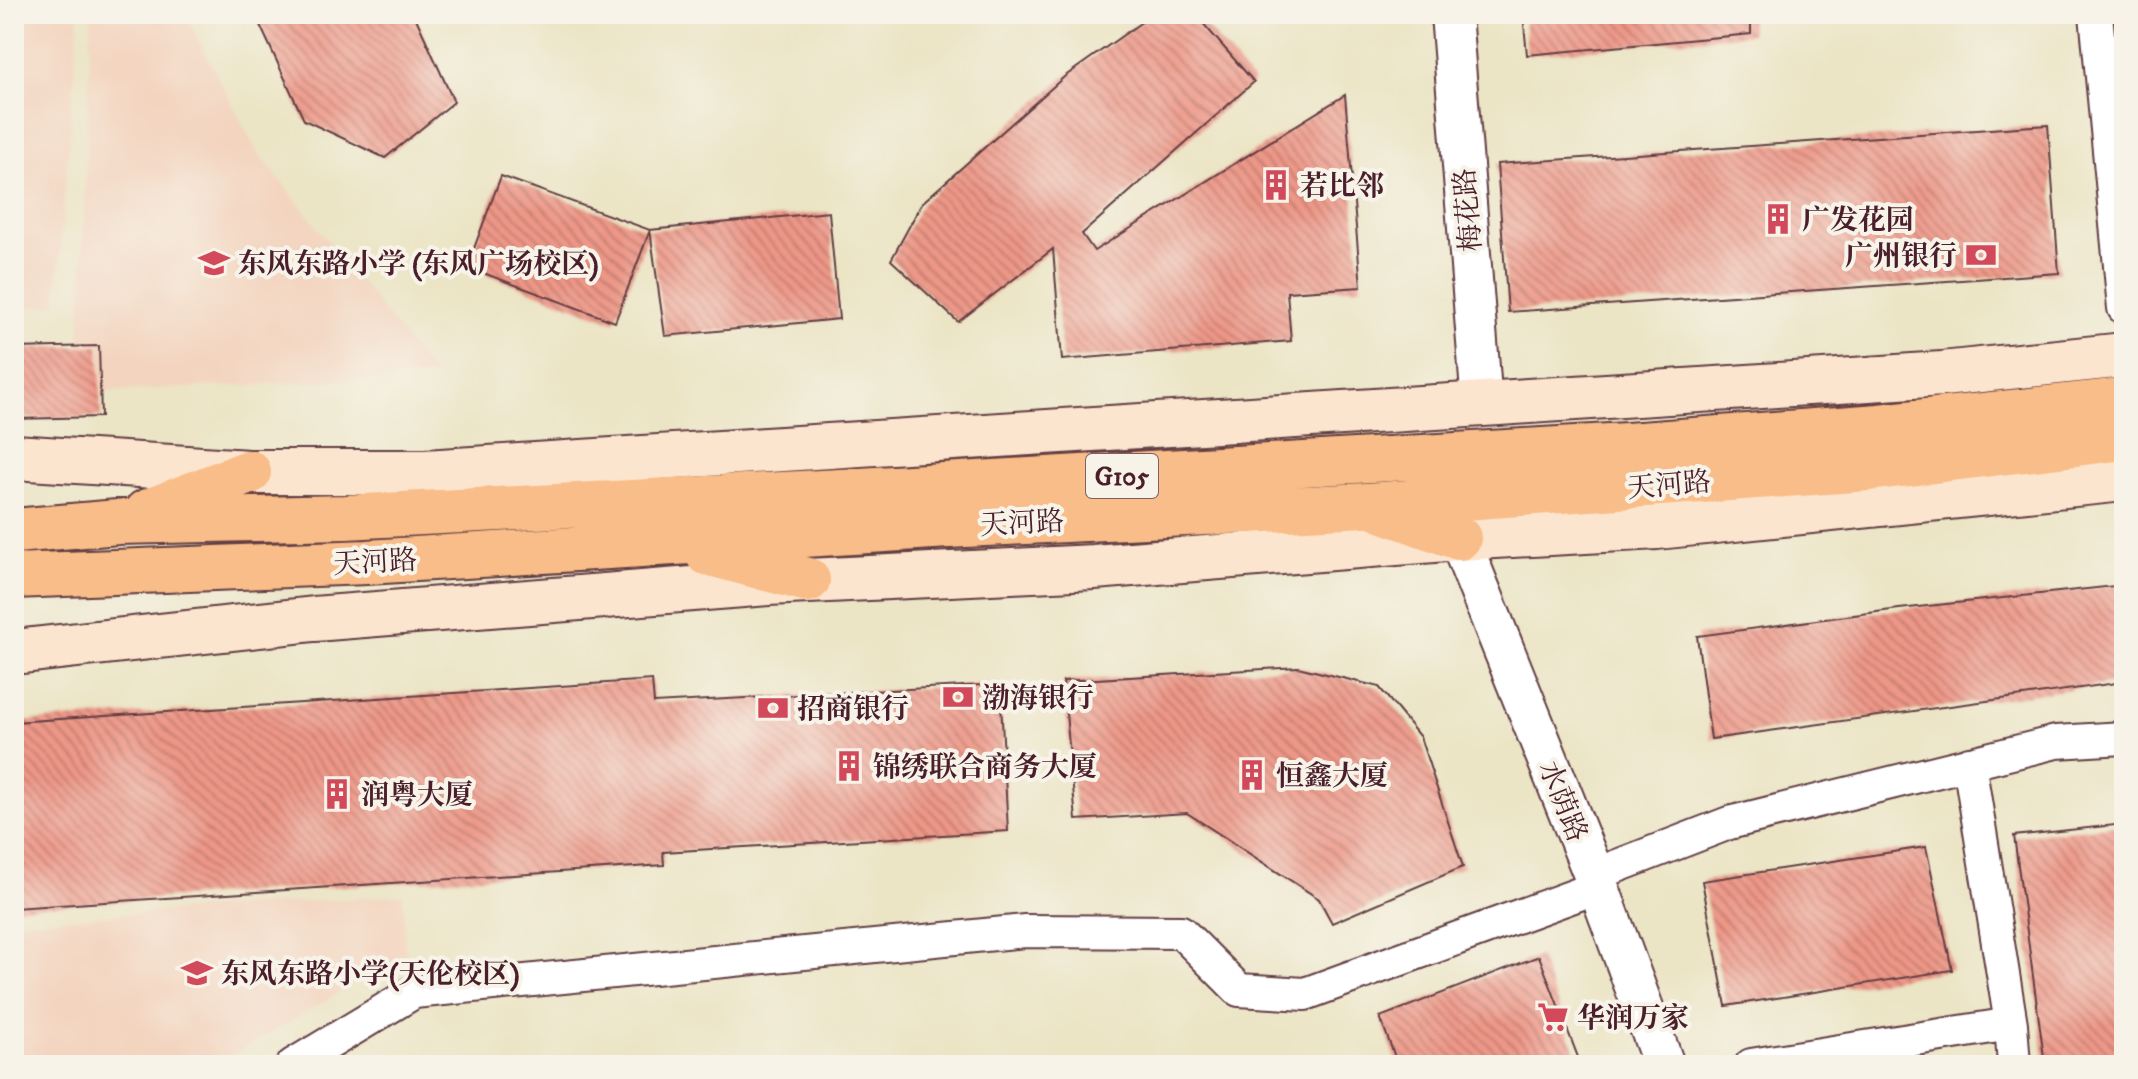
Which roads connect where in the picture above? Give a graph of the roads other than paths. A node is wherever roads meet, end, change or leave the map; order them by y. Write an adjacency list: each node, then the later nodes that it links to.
1 (1451, 14): 6 (street, 梅花路)
2 (2096, 14): 3 (street)
3 (2124, 308)
4 (2124, 355): 6 (main road)
5 (2124, 400): 13 (highway, 天河路 / G105)
6 (1482, 405): 9 (main road)
7 (2124, 438): 11 (highway, 天河路 / G105)
8 (14, 457): 9 (main road)
9 (249, 472): 13 (highway)
10 (2124, 479): 15 (main road)
11 (1367, 505): 15 (highway); 16 (highway, 天河路 / G105)
12 (14, 510): 13 (highway, G105)
13 (118, 522): 14 (highway, 天河路)
14 (14, 531)
15 (1459, 538): 19 (main road); 24 (street, 水荫路)
16 (674, 544): 17 (highway, 天河路 / G105); 19 (highway)
17 (111, 572): 18 (highway, 天河路); 20 (highway, G105)
18 (14, 576)
19 (808, 580): 21 (main road)
20 (14, 593)
21 (14, 652)
22 (2124, 738): 23 (street)
23 (1969, 763): 24 (street); 25 (street)
24 (1596, 881): 26 (street); 27 (street, 水荫路)
25 (2011, 1024): 28 (street); 29 (street)
26 (293, 1065)
27 (1664, 1065)
28 (1751, 1065)
29 (2014, 1065)

